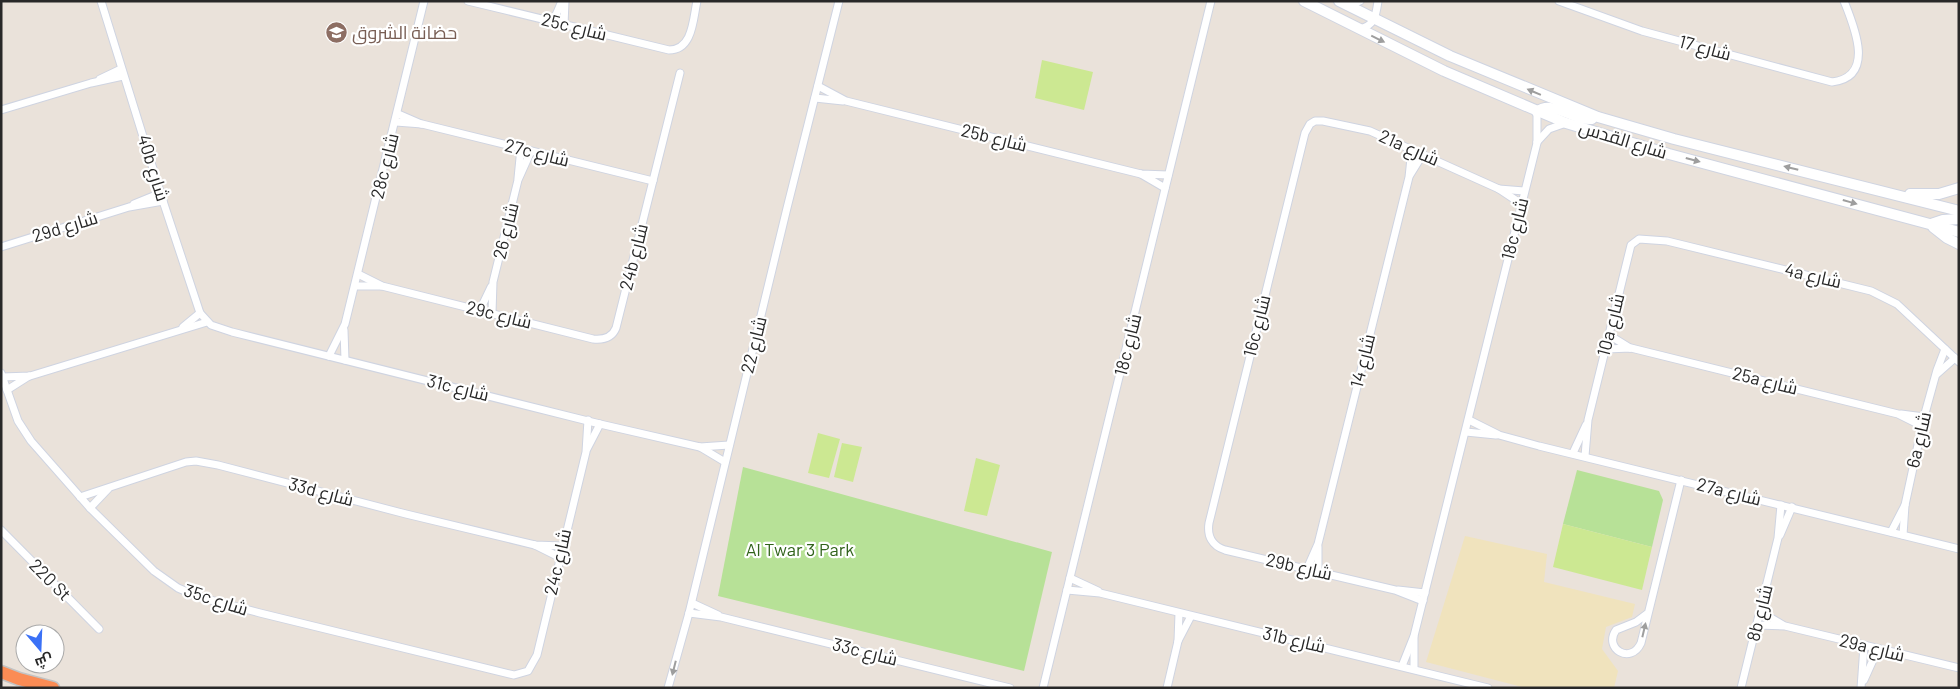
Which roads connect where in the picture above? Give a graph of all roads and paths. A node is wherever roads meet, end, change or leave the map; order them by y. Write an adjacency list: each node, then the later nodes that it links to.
1 (100, 1): 18 (street, 40b شارع)
2 (424, 1): 25 (street, 28c شارع)
3 (468, 1): 15 (street, 25c شارع)
4 (564, 1): 15 (street); 16 (street)
5 (697, 1): 16 (street, 25c شارع)
6 (839, 1): 20 (street, شارع 22)
7 (1211, 1): 37 (street, 18c شارع)
8 (1304, 1): 17 (main road, شارع القدس)
9 (1360, 1): 13 (street)
10 (1378, 1): 14 (street)
11 (1559, 1): 12 (street, شارع 17)
12 (1844, 1)
13 (1343, 3): 14 (main road, شارع القدس)
14 (1375, 19): 17 (street); 26 (main road, شارع القدس, one-way to 14)
15 (553, 22): 16 (street, 25c شارع)
16 (564, 25)
17 (1359, 30): 24 (main road, شارع القدس, one-way to 24)
18 (122, 73): 23 (street); 45 (street, 40b شارع)
19 (680, 73): 40 (street, 24b شارع)
20 (818, 86): 21 (street, شارع 22); 22 (street, 25b شارع)
21 (815, 98): 22 (street, 25b شارع); 89 (street, شارع 22)
22 (846, 101): 36 (street, 25b شارع)
23 (1, 110)
24 (1537, 112): 26 (main road); 29 (main road, شارع القدس); 31 (street, 18c شارع)
25 (398, 114): 28 (street, 28c شارع); 30 (street, 27c شارع)
26 (1598, 117): 46 (main road, شارع القدس, one-way to 26)
27 (1315, 121): 33 (street, 21a شارع); 104 (street, 16c شارع)
28 (396, 122): 30 (street, 27c شارع); 57 (street, 28c شارع)
29 (1566, 123): 31 (street); 52 (main road, شارع القدس, one-way to 52)
30 (422, 124): 32 (street, 27c شارع)
31 (1537, 143): 44 (street, 18c شارع)
32 (521, 148): 34 (street, 27c شارع); 39 (street, شارع 26)
33 (1412, 149): 35 (street, 21a شارع); 38 (street, شارع 14)
34 (531, 151): 39 (street, شارع 26); 40 (street, 27c شارع)
35 (1423, 154): 38 (street, شارع 14); 43 (street, 21a شارع)
36 (1141, 174): 37 (street, 25b شارع); 41 (street, 25b شارع)
37 (1168, 175): 41 (street, 18c شارع)
38 (1408, 177): 108 (street, شارع 14)
39 (518, 180): 58 (street, شارع 26)
40 (653, 181): 68 (street, 24b شارع)
41 (1165, 188): 114 (street, 18c شارع)
42 (1959, 188): 46 (main road)
43 (1499, 189): 44 (street, 21a شارع); 48 (street, 21a شارع)
44 (1524, 191): 48 (street, 18c شارع)
45 (160, 193): 47 (street, 40b شارع); 49 (street, 29d شارع)
46 (1888, 194): 50 (main road, شارع القدس)
47 (163, 201): 49 (street, 29d شارع); 62 (street, 40b شارع)
48 (1520, 203): 83 (street, 18c شارع)
49 (130, 207): 56 (street, 29d شارع)
50 (1959, 211)
51 (1959, 219): 52 (main road)
52 (1930, 225): 53 (main road, شارع القدس); 55 (main road)
53 (1959, 232)
54 (1644, 238): 69 (street, 10a شارع); 72 (street, 4a شارع)
55 (1959, 244)
56 (1, 247)
57 (358, 274): 59 (street, 28c شارع); 60 (street, 29c شارع)
58 (493, 282): 61 (street, شارع 26); 63 (street, شارع 26)
59 (355, 286): 60 (street, 29c شارع); 67 (street, 28c شارع)
60 (382, 286): 61 (street, 29c شارع)
61 (480, 310): 63 (street, 29c شارع)
62 (200, 313): 64 (street, 40b شارع); 66 (street)
63 (492, 313): 68 (street, 29c شارع)
64 (207, 322): 65 (street, 40b شارع); 66 (street)
65 (216, 327): 73 (street, 31c شارع)
66 (179, 329): 77 (street)
67 (344, 330): 73 (street, 28c شارع); 74 (street, 28c شارع)
68 (615, 332)
69 (1609, 335): 70 (street, 10a شارع); 71 (street, 25a شارع)
70 (1606, 348): 71 (street, 25a شارع); 84 (street, 10a شارع)
71 (1631, 348): 80 (street, 25a شارع)
72 (1945, 349): 75 (street, 4a شارع); 78 (street, 6a شارع)
73 (329, 356): 74 (street, 31c شارع)
74 (345, 360): 82 (street, 31c شارع)
75 (1957, 360): 78 (street)
76 (2, 375): 77 (street); 79 (street, 35c شارع)
77 (30, 376): 79 (street)
78 (1935, 376): 81 (street, 6a شارع)
79 (7, 390): 97 (street, 35c شارع)
80 (1898, 414): 81 (street, 25a شارع); 86 (street, 25a شارع)
81 (1924, 417): 86 (street, 6a شارع)
82 (588, 420): 85 (street, 31c شارع); 91 (street, 24c شارع)
83 (1469, 420): 87 (street, 18c شارع); 88 (street, 27a شارع)
84 (1588, 420): 92 (street, 10a شارع); 93 (street, 10a شارع)
85 (600, 424): 90 (street, 31c شارع); 91 (street, 24c شارع)
86 (1922, 426): 99 (street, 6a شارع)
87 (1466, 432): 88 (street, 27a شارع); 118 (street, 18c شارع)
88 (1499, 435): 92 (street, 27a شارع)
89 (730, 445): 90 (street, 31c شارع); 94 (street, شارع 22)
90 (700, 446): 94 (street, 31c شارع)
91 (586, 452): 109 (street, 24c شارع)
92 (1573, 453): 93 (street, 27a شارع)
93 (1584, 456): 95 (street, 27a شارع)
94 (725, 462): 120 (street, شارع 22)
95 (1681, 480): 98 (street, 27a شارع); 124 (street)
96 (109, 488): 97 (street, 33d شارع); 101 (street, 33d شارع); 107 (street, 33d شارع)
97 (80, 498): 101 (street, 35c شارع)
98 (1781, 505): 100 (street, 27a شارع); 106 (street, 8b شارع)
99 (1905, 505): 103 (street, 6a شارع); 105 (street, 6a شارع)
100 (1792, 507): 103 (street, 27a شارع); 106 (street, 8b شارع)
101 (90, 508): 137 (street, 35c شارع)
102 (1, 530): 129 (street, 220 St)
103 (1891, 532): 105 (street, 27a شارع)
104 (1209, 535): 112 (street, 29b شارع)
105 (1903, 535): 110 (street, 27a شارع)
106 (1778, 538): 121 (street, 8b شارع)
107 (535, 544): 109 (street, 33d شارع); 111 (street, 33d شارع)
108 (1318, 544): 112 (street, شارع 14); 113 (street, شارع 14)
109 (562, 546): 111 (street, 24c شارع)
110 (1959, 549)
111 (559, 556): 137 (street, 24c شارع)
112 (1307, 569): 113 (street, 29b شارع)
113 (1318, 572): 116 (street, 29b شارع)
114 (1070, 578): 115 (street, 18c شارع); 117 (street, 31b شارع)
115 (1067, 590): 117 (street, 31b شارع); 143 (street, 18c شارع)
116 (1395, 590): 118 (street, 29b شارع); 119 (street, 29b شارع)
117 (1100, 593): 123 (street, 31b شارع)
118 (1425, 593): 119 (street, 18c شارع)
119 (1423, 601): 130 (street, 18c شارع)
120 (692, 604): 122 (street, شارع 22); 126 (street, 33c شارع)
121 (1761, 612): 127 (street, 8b شارع); 128 (street, 29a شارع)
122 (689, 613): 126 (street, 33c شارع); 141 (street, شارع 22, one-way to 141)
123 (1179, 613): 125 (street, 31b شارع); 131 (street)
124 (1648, 614): 124 (street, one-way to 124)
125 (1191, 616): 131 (street); 134 (street, 31b شارع)
126 (721, 617): 142 (street, 33c شارع)
127 (1757, 625): 128 (street, 29a شارع); 146 (street, 8b شارع)
128 (1785, 626): 132 (street, 29a شارع)
129 (99, 630)
130 (1414, 636): 134 (street, 18c شارع); 136 (street, 18c شارع)
131 (1178, 641): 144 (street)
132 (1864, 646): 133 (street, 29a شارع); 139 (street)
133 (1878, 650): 135 (street, 29a شارع); 139 (street)
134 (1402, 666): 136 (street, 31b شارع)
135 (1959, 668)
136 (1414, 669): 145 (street, 31b شارع)
137 (528, 670)
138 (1, 672): 140 (highway)
139 (1861, 686)
140 (53, 688)
141 (668, 688)
142 (1010, 688)
143 (1043, 688)
144 (1167, 688)
145 (1488, 688)
146 (1741, 688)

